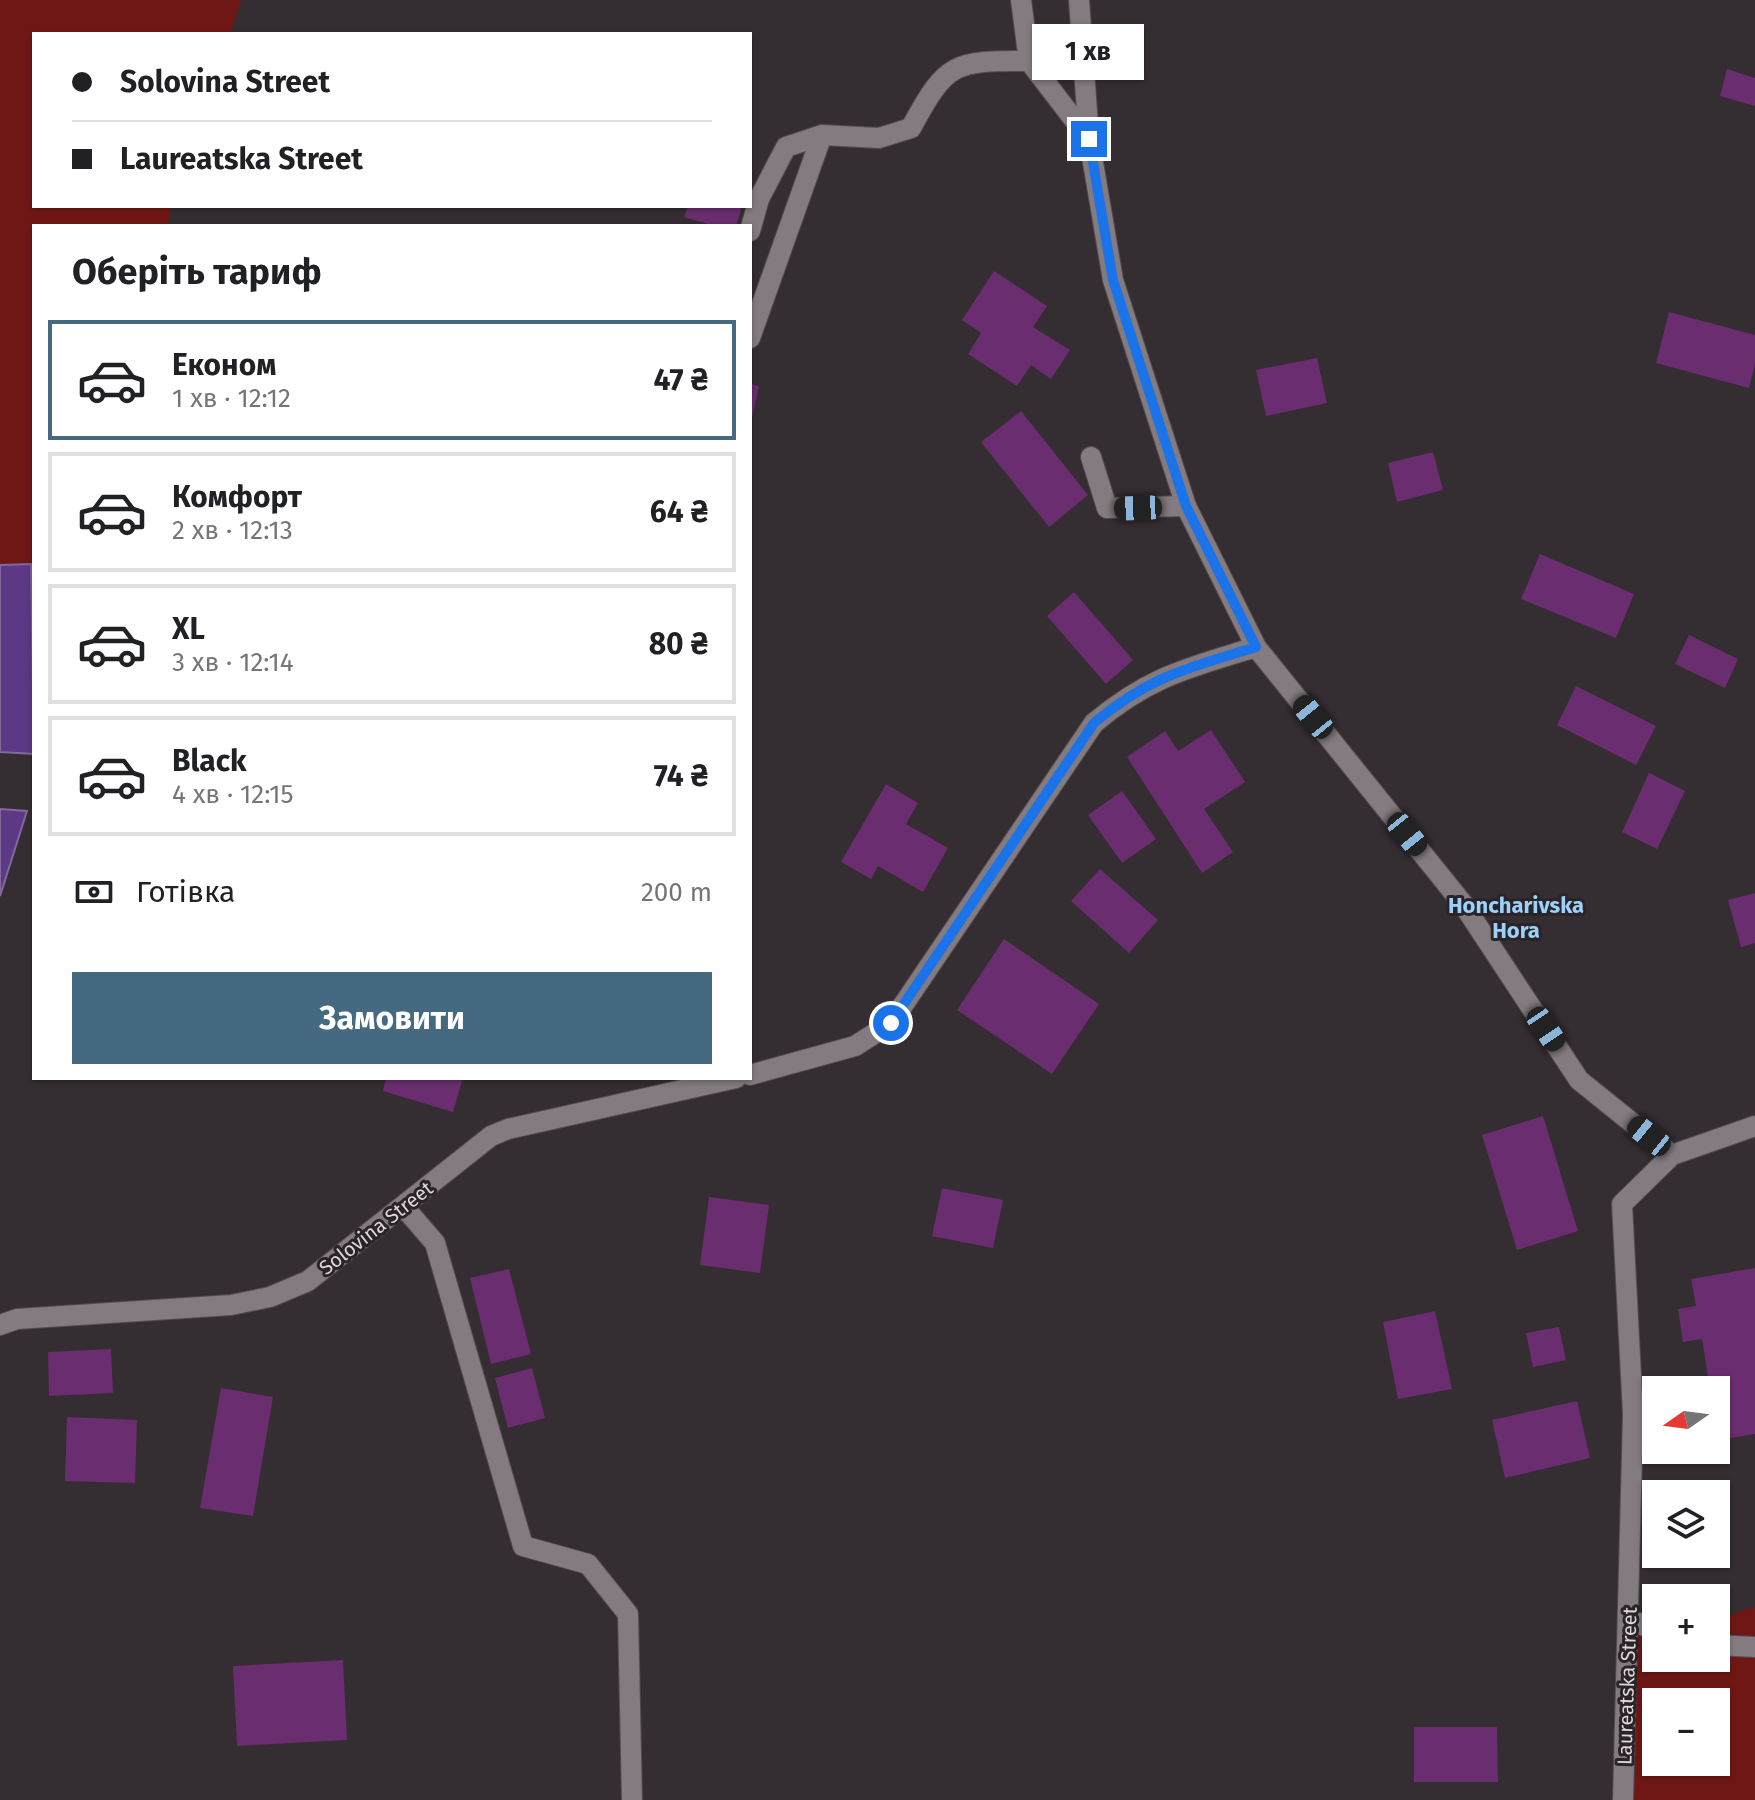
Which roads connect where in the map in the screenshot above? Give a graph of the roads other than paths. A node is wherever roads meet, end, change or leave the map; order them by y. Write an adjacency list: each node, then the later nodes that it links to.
1 (1021, 0): 3 (street)
2 (1079, 0): 5 (street)
3 (1029, 61): 4 (street); 5 (street)
4 (822, 135): 6 (street); 7 (street)
5 (1089, 139): 9 (street)
6 (752, 224)
7 (752, 332)
8 (1091, 457): 9 (street)
9 (1186, 506): 10 (street)
10 (1256, 647): 11 (street); 14 (street)
11 (752, 1074)
12 (727, 1080): 15 (street, Solovina Street)
13 (1755, 1126): 14 (street)
14 (1672, 1155): 17 (street, Laureatska Street)
15 (404, 1207): 16 (street, Solovina Street); 21 (street)
16 (0, 1325)
17 (1629, 1619): 18 (street); 22 (street, Laureatska Street)
18 (1642, 1625)
19 (1730, 1646): 20 (street)
20 (1755, 1647)
21 (632, 1800)
22 (1623, 1800)

